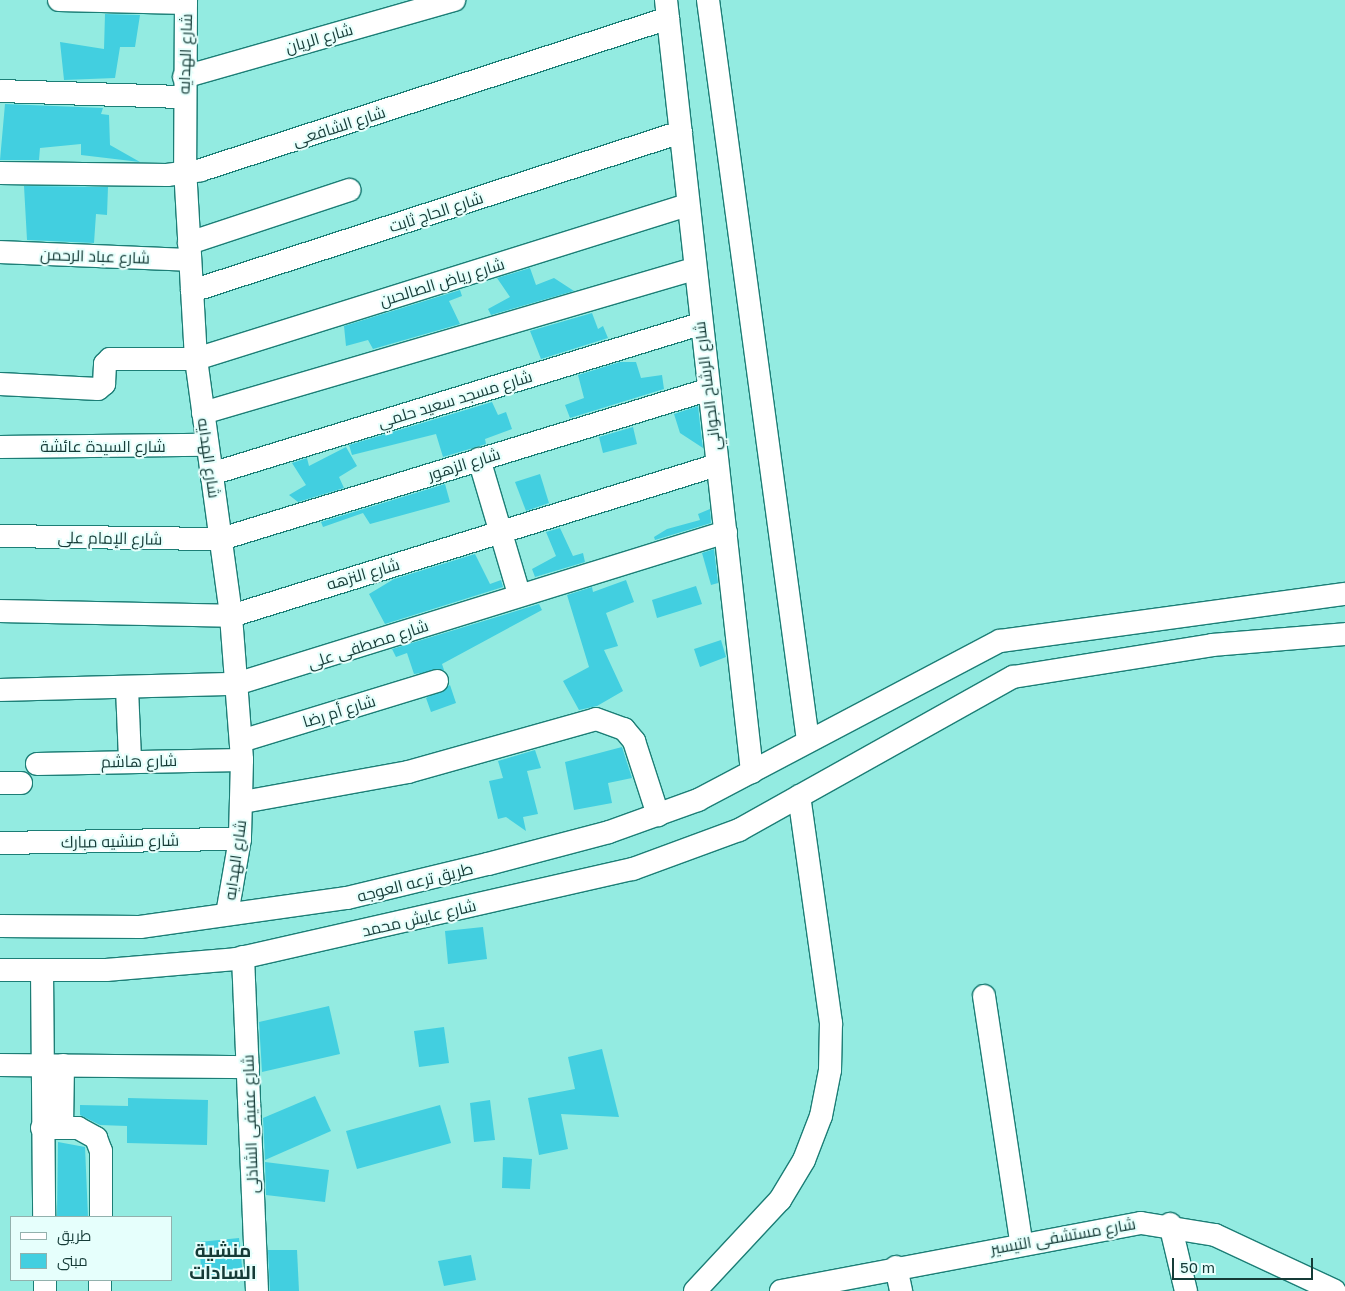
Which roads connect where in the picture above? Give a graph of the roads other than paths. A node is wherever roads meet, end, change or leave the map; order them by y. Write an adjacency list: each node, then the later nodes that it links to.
1 (59, 0): 4 (street)
2 (454, 0): 6 (street, شارع الريان)
3 (708, 0): 40 (street)
4 (186, 2): 6 (street, شارع الهدايه)
5 (667, 9): 8 (street, شارع الرشاح الجواني); 10 (street, شارع الشافعى)
6 (183, 87): 7 (street, شارع الريان); 10 (street, شارع الهدايه)
7 (0, 92)
8 (681, 132): 12 (street, شارع الرشاح الجواني); 16 (street, شارع الحاج ثابت)
9 (0, 173): 10 (street, شارع الشافعى)
10 (185, 173): 13 (street, شارع الهدايه)
11 (349, 190): 13 (street, شارع عباد الرحمن)
12 (687, 205): 15 (street, شارع الرشاح الجواني); 18 (street, شارع رياض الصالحىن)
13 (189, 251): 14 (street, شارع عباد الرحمن); 16 (street, شارع الهدايه)
14 (0, 252)
15 (694, 269): 17 (street, شارع الرشاح الجواني); 21 (street)
16 (192, 291): 18 (street, شارع الهدايه)
17 (700, 324): 20 (street, شارع الرشاح الجواني); 26 (street, شارع مسجد سعيد حلمي)
18 (196, 359): 19 (street, شارع رياض الصالحىن); 21 (street, شارع الهدايه)
19 (0, 384)
20 (707, 390): 24 (street, شارع الزهور); 25 (street, شارع الرشاح الجواني)
21 (203, 413): 22 (street, شارع الهدايه)
22 (206, 445): 23 (street, شارع السيدة عائشة); 26 (street, شارع الهدايه)
23 (0, 447)
24 (479, 459): 28 (street); 30 (street, شارع الزهور)
25 (717, 465): 27 (street, شارع الرشاح الجواني); 28 (street, شارع النزهه)
26 (211, 474): 30 (street, شارع الهدايه)
27 (726, 532): 31 (street, شارع مصطفى على); 44 (street, شارع الرشاح الجواني)
28 (501, 534): 31 (street); 34 (street, شارع النزهه)
29 (0, 536): 30 (street, شارع الإمام على)
30 (221, 539): 34 (street, شارع الهدايه)
31 (519, 594): 37 (street, شارع مصطفى على)
32 (1345, 594): 40 (street, طريق ترعه العوجه)
33 (0, 611): 34 (street, شارع النزهه)
34 (231, 616): 37 (street, شارع الهدايه)
35 (1345, 634): 45 (street, شارع عايش محمد)
36 (437, 681): 41 (street, شارع أم رضا)
37 (236, 684): 38 (street, شارع مصطفى على); 41 (street, شارع الهدايه)
38 (127, 688): 39 (street, شارع مصطفى على); 42 (street)
39 (0, 690)
40 (808, 741): 44 (street, طريق ترعه العوجه)
41 (241, 751): 42 (street, شارع هاشم); 46 (street, شارع الهدايه)
42 (130, 761): 43 (street, شارع هاشم)
43 (37, 764)
44 (752, 772): 47 (street, طريق ترعه العوجه)
45 (799, 796): 52 (street, شارع عايش محمد); 66 (street)
46 (243, 802): 47 (street); 48 (street, شارع الهدايه)
47 (658, 815): 50 (street, طريق ترعه العوجه)
48 (240, 840): 49 (street, شارع منشيه مبارك); 50 (street, شارع الهدايه)
49 (0, 843)
50 (227, 914): 51 (street, طريق ترعه العوجه)
51 (0, 926)
52 (243, 958): 54 (street, شارع عايش محمد); 58 (street, شارع عفيفى الشاذلى)
53 (0, 970): 54 (street, شارع عايش محمد)
54 (42, 970): 57 (street)
55 (984, 996): 63 (street)
56 (0, 1065): 57 (street)
57 (52, 1065): 58 (street); 59 (street)
58 (248, 1067): 65 (street, شارع عفيفى الشاذلى)
59 (52, 1128): 60 (street); 61 (street)
60 (44, 1216)
61 (101, 1216)
62 (1170, 1224): 63 (street, شارع مستشفى التيسير); 69 (street); 70 (street, شارع مستشفى التيسير)
63 (1021, 1242): 64 (street, شارع مستشفى التيسير)
64 (896, 1267): 67 (street, شارع مستشفى التيسير); 68 (street)
65 (257, 1291)
66 (694, 1291)
67 (781, 1291)
68 (901, 1291)
69 (1186, 1291)
70 (1335, 1291)

